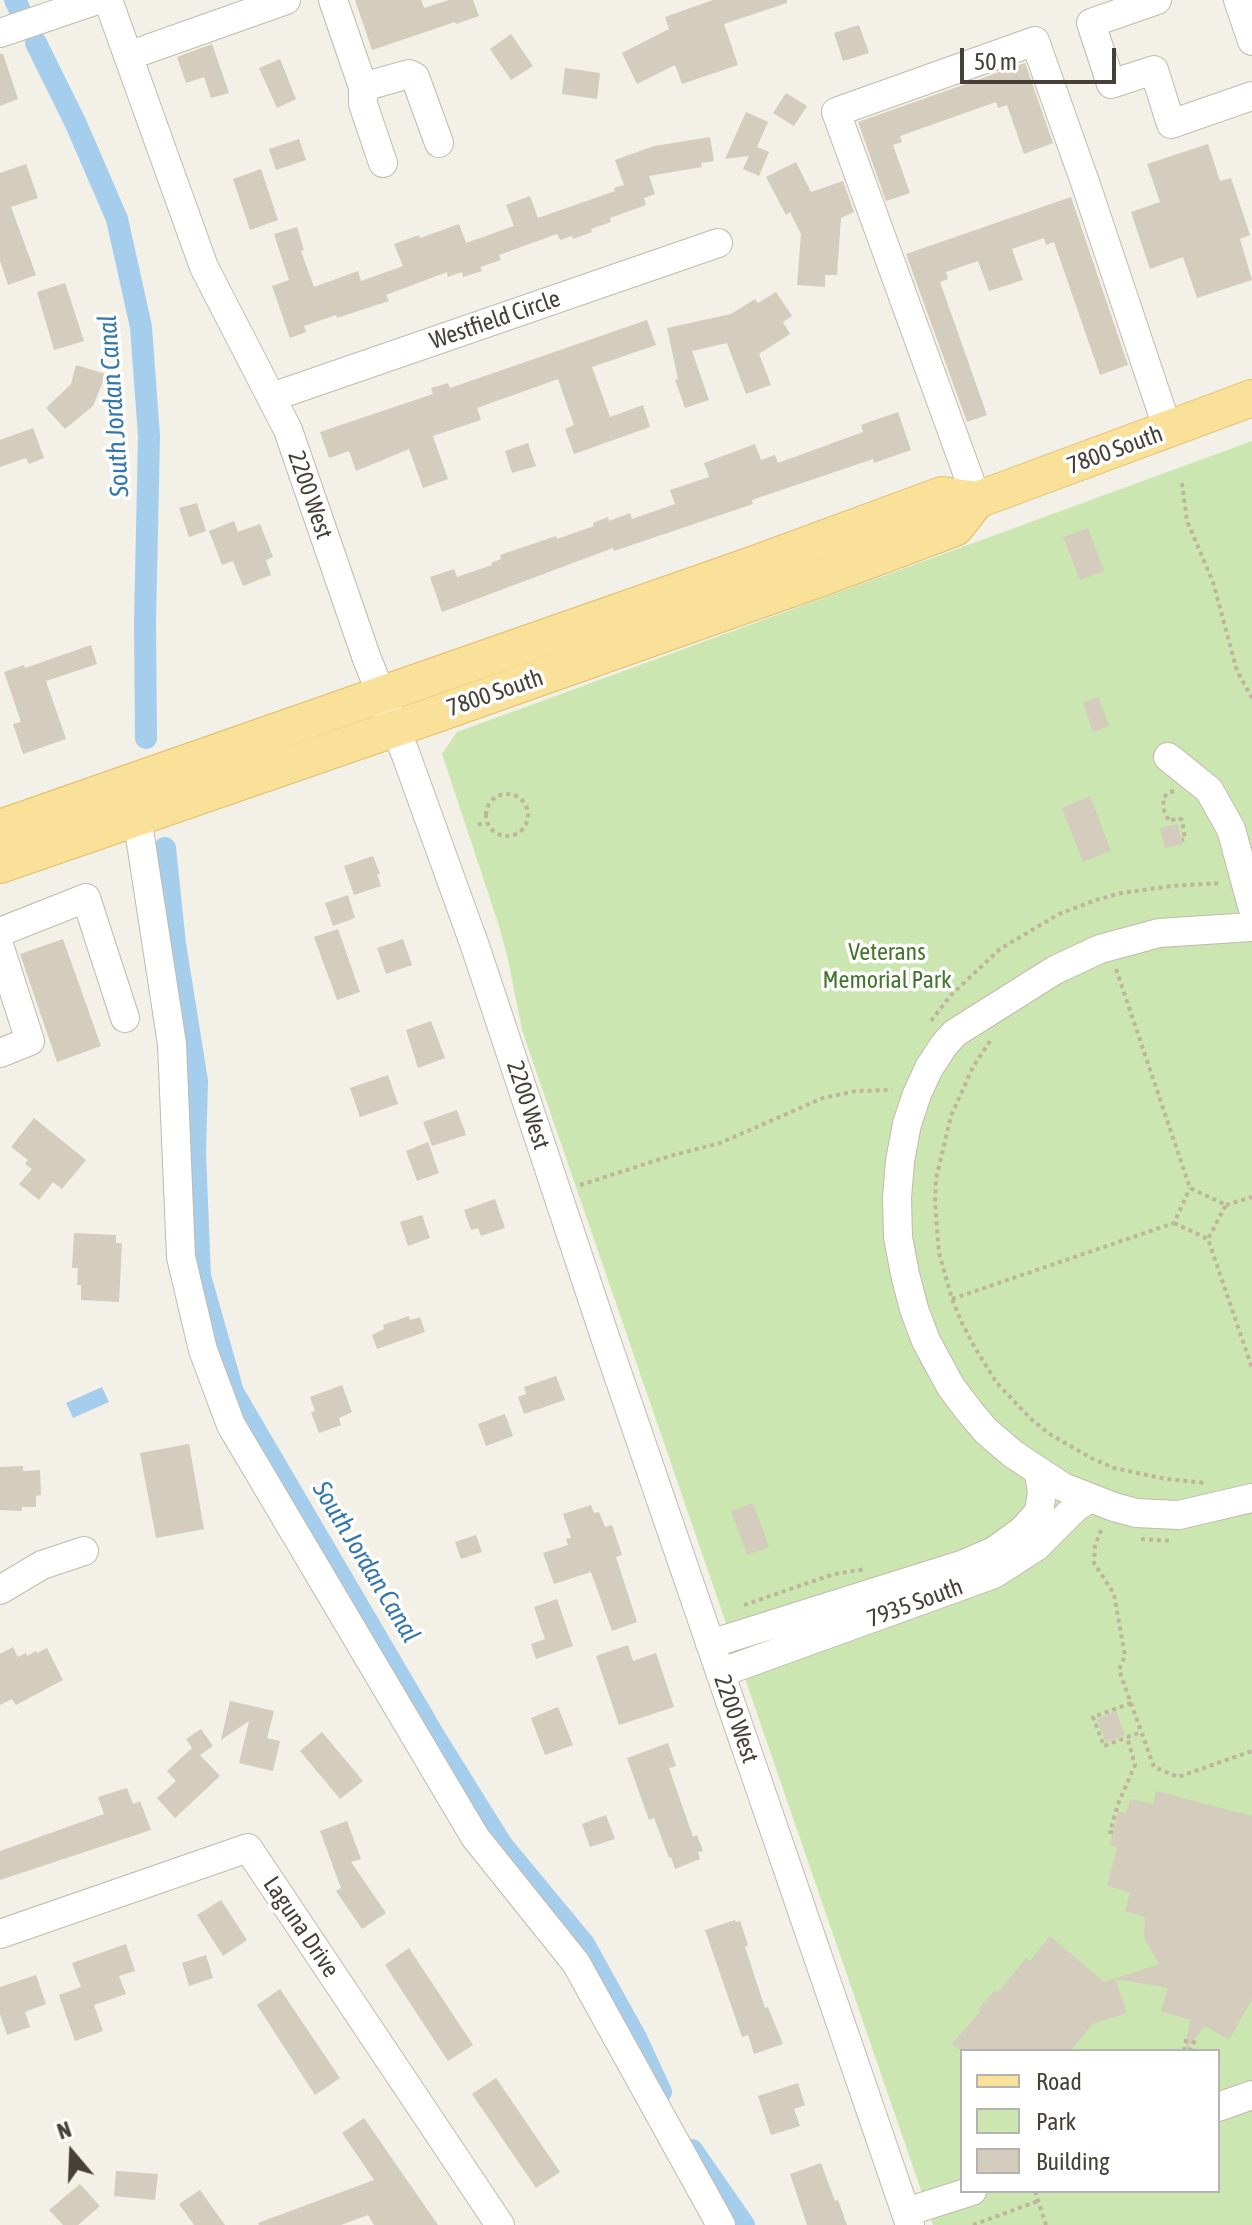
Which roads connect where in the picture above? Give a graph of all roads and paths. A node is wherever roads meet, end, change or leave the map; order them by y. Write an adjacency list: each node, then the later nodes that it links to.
1 (97, 0): 7 (street)
2 (108, 0): 9 (street, 2200 West)
3 (286, 0): 9 (street)
4 (333, 0): 10 (street)
5 (1157, 0): 11 (street)
6 (1238, 0): 8 (street)
7 (0, 33)
8 (1252, 41)
9 (128, 56): 15 (street, 2200 West)
10 (363, 87): 12 (street); 13 (street)
11 (1252, 96)
12 (439, 143)
13 (383, 163)
14 (718, 243): 15 (street, Westfield Circle)
15 (272, 397): 20 (street, 2200 West)
16 (1252, 398): 17 (main road, 7800 South)
17 (1168, 430): 19 (main road, 7800 South); 19 (street)
18 (1182, 483): 21 (path)
19 (977, 500): 20 (main road, 7800 South); 22 (main road, 7800 South)
20 (381, 695): 22 (street, 2200 West); 27 (main road, 7800 South)
21 (1252, 698)
22 (395, 728): 24 (main road, 7800 South); 54 (street, 2200 West)
23 (1168, 757): 29 (street)
24 (137, 817): 28 (main road, 7800 South); 73 (street)
25 (486, 822): 25 (path); 26 (path)
26 (478, 825)
27 (0, 828)
28 (0, 865)
29 (1249, 894): 35 (path)
30 (1252, 927): 47 (street)
31 (0, 932): 34 (street)
32 (0, 948): 37 (street)
33 (1113, 961): 40 (path)
34 (125, 1018)
35 (924, 1030)
36 (992, 1038): 45 (path)
37 (0, 1053)
38 (891, 1099): 39 (path)
39 (580, 1185)
40 (1190, 1188): 42 (path); 43 (path)
41 (1252, 1197): 42 (path)
42 (1226, 1205): 44 (path)
43 (1174, 1223): 44 (path); 45 (path)
44 (1208, 1239): 46 (path)
45 (952, 1299): 48 (path)
46 (1252, 1368)
47 (1039, 1473): 49 (street); 54 (street, 7935 South)
48 (1219, 1484)
49 (1090, 1498): 50 (street); 55 (street, 7935 South)
50 (1252, 1498)
51 (1101, 1530): 56 (path)
52 (84, 1551): 53 (street)
53 (0, 1590)
54 (710, 1644): 55 (street, 2200 West)
55 (720, 1673): 71 (street, 2200 West)
56 (1131, 1703): 57 (path); 58 (path)
57 (1141, 1732): 58 (path); 59 (path)
58 (1127, 1737): 60 (path)
59 (1252, 1751)
60 (1113, 1832)
61 (0, 1934): 72 (street, Laguna Drive)
62 (1187, 2035): 64 (path)
63 (1196, 2038): 65 (path)
64 (1186, 2049)
65 (1188, 2049)
66 (1252, 2095): 67 (street)
67 (1220, 2106)
68 (967, 2193): 71 (street)
69 (1036, 2193): 70 (path)
70 (1038, 2201): 74 (path); 75 (path)
71 (908, 2218)
72 (500, 2225)
73 (721, 2225)
74 (973, 2225)
75 (1046, 2225)

